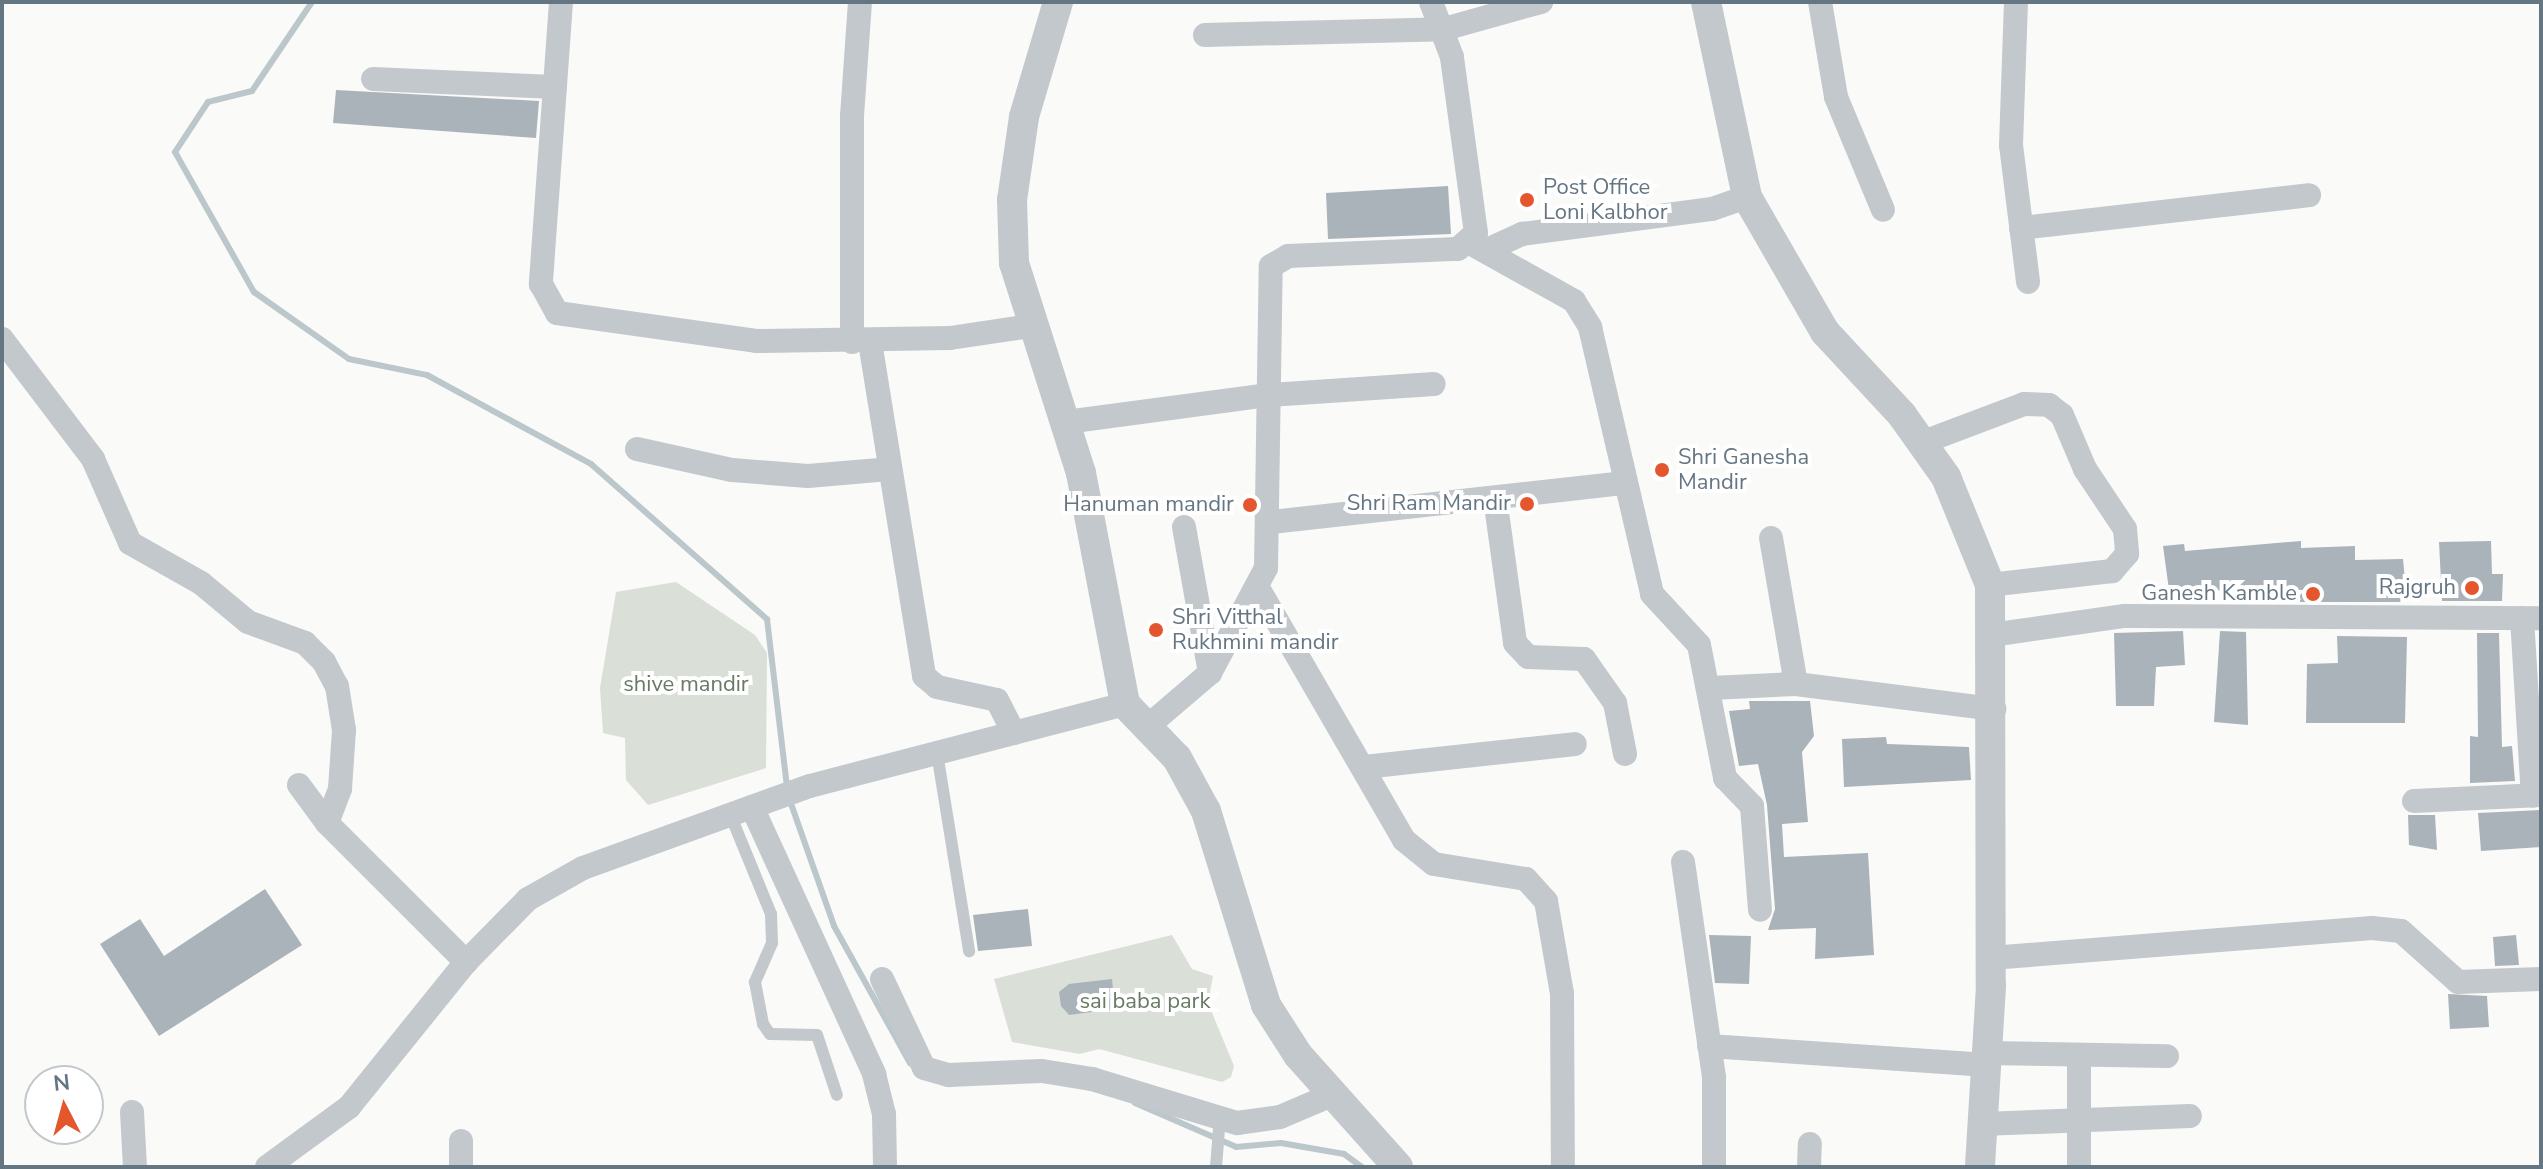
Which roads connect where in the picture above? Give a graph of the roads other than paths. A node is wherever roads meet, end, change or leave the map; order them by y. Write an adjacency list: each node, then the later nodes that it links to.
1 (561, 2): 12 (street)
2 (860, 2): 21 (street)
3 (1058, 2): 19 (street)
4 (1431, 2): 9 (street)
5 (1541, 2): 9 (street)
6 (1706, 2): 14 (street)
7 (1820, 2): 15 (street)
8 (2016, 2): 16 (street)
9 (1444, 29): 10 (street); 17 (street)
10 (1205, 35)
11 (373, 79): 12 (street)
12 (555, 87): 21 (street)
13 (2309, 195): 16 (street)
14 (1747, 197): 17 (street); 25 (street)
15 (1883, 210)
16 (2021, 228): 18 (street)
17 (1478, 247): 23 (street); 28 (street)
18 (2028, 282)
19 (1030, 326): 21 (street); 24 (street)
20 (2, 339): 52 (street)
21 (861, 342): 27 (street)
22 (1434, 384): 23 (street)
23 (1269, 395): 24 (street); 30 (street)
24 (1066, 422): 40 (street)
25 (1921, 443): 33 (street); 33 (street)
26 (637, 449): 27 (street)
27 (889, 469): 43 (street)
28 (1625, 483): 29 (street); 39 (street)
29 (1495, 498): 30 (street); 46 (street)
30 (1271, 522): 34 (street)
31 (1184, 527): 37 (street)
32 (1771, 538): 38 (street)
33 (1990, 585): 36 (street)
34 (1258, 588): 37 (street); 47 (street)
35 (2531, 618): 36 (street); 49 (street)
36 (1991, 635): 41 (street)
37 (1210, 673): 42 (street)
38 (1796, 684): 39 (street); 41 (street)
39 (1711, 688): 54 (street)
40 (1125, 704): 42 (street); 43 (street)
41 (1994, 709): 56 (street)
42 (1148, 726): 64 (street)
43 (1014, 733): 45 (street)
44 (1575, 744): 47 (street)
45 (937, 753): 51 (street); 55 (lane)
46 (1625, 754)
47 (1364, 767): 78 (street)
48 (299, 785): 52 (street)
49 (2537, 796): 50 (street)
50 (2414, 801)
51 (751, 807): 57 (street); 65 (lane); 76 (street)
52 (327, 823): 57 (street)
53 (1683, 862): 60 (street)
54 (1760, 910)
55 (969, 951)
56 (1991, 958): 59 (street); 63 (street)
57 (466, 962): 74 (street)
58 (882, 979): 68 (street)
59 (2541, 979)
60 (1709, 1046): 63 (street); 79 (street)
61 (2079, 1056): 62 (street); 63 (street); 69 (street)
62 (2167, 1056)
63 (1987, 1059): 70 (street)
64 (1334, 1094): 68 (street); 77 (street)
65 (837, 1095)
66 (132, 1112): 73 (street)
67 (2190, 1116): 69 (street)
68 (1219, 1122): 72 (lane)
69 (2078, 1123): 70 (street); 81 (street)
70 (1983, 1124): 80 (street)
71 (461, 1141): 75 (street)
72 (1216, 1161)
73 (135, 1167)
74 (267, 1167)
75 (461, 1167)
76 (885, 1167)
77 (1398, 1167)
78 (1563, 1167)
79 (1714, 1167)
80 (1980, 1167)
81 (2079, 1167)

